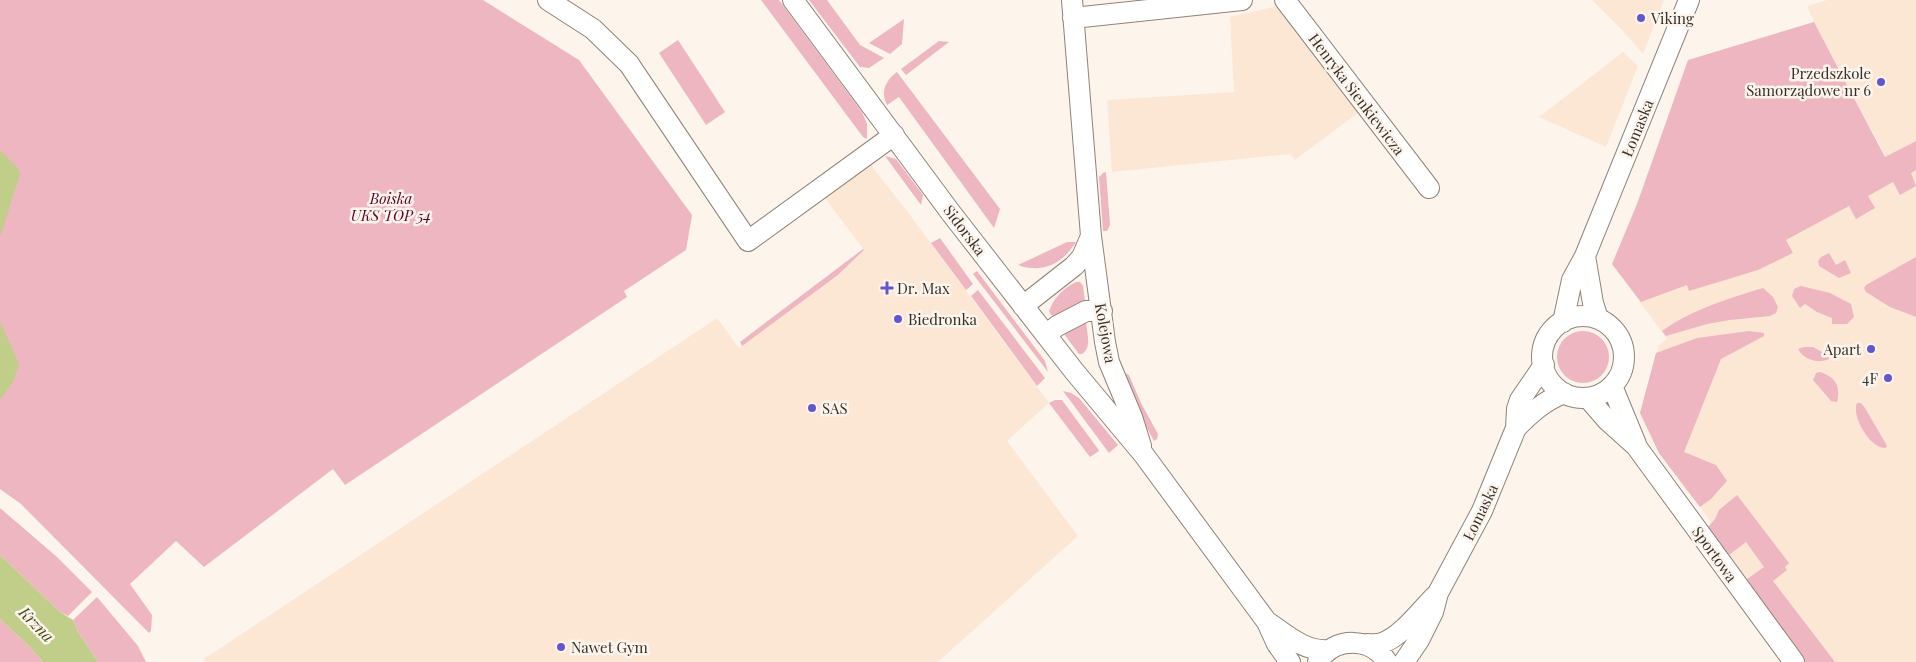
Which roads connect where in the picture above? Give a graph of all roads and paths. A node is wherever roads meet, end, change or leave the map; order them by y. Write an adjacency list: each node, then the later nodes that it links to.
1 (548, 0): 7 (street)
2 (793, 0): 7 (street, Sidorska)
3 (1242, 0): 6 (street)
4 (1285, 0): 8 (street, Henryka Sienkiewicza)
5 (1689, 0): 10 (street, Łomaska)
6 (1072, 9): 9 (street, Kolejowa)
7 (894, 136): 11 (street, Sidorska)
8 (1429, 188)
9 (1091, 236): 11 (street); 12 (street, Kolejowa)
10 (1586, 256): 13 (street); 14 (street, Łomaska)
11 (1023, 306): 15 (street, Sidorska)
12 (1102, 311): 15 (street); 22 (street, Kolejowa)
13 (1598, 319): 14 (street); 17 (street)
14 (1563, 322): 16 (street)
15 (1046, 335): 22 (street, Sidorska)
16 (1544, 366): 18 (street); 20 (street, Łomaska)
17 (1612, 386): 19 (street); 21 (street, Sportowa)
18 (1564, 392): 19 (street); 20 (street, Łomaska)
19 (1588, 398): 21 (street, Sportowa)
20 (1516, 428): 23 (street, Łomaska)
21 (1636, 446): 30 (street, Sportowa)
22 (1144, 455): 24 (street, Kolejowa)
23 (1438, 593): 25 (street, Łomaska); 29 (street, Łomaska)
24 (1267, 622): 26 (street, Kolejowa); 27 (street, Kolejowa)
25 (1366, 644): 26 (street, Łomaska); 28 (street)
26 (1324, 656)
27 (1290, 662)
28 (1387, 662)
29 (1404, 662)
30 (1794, 662)

